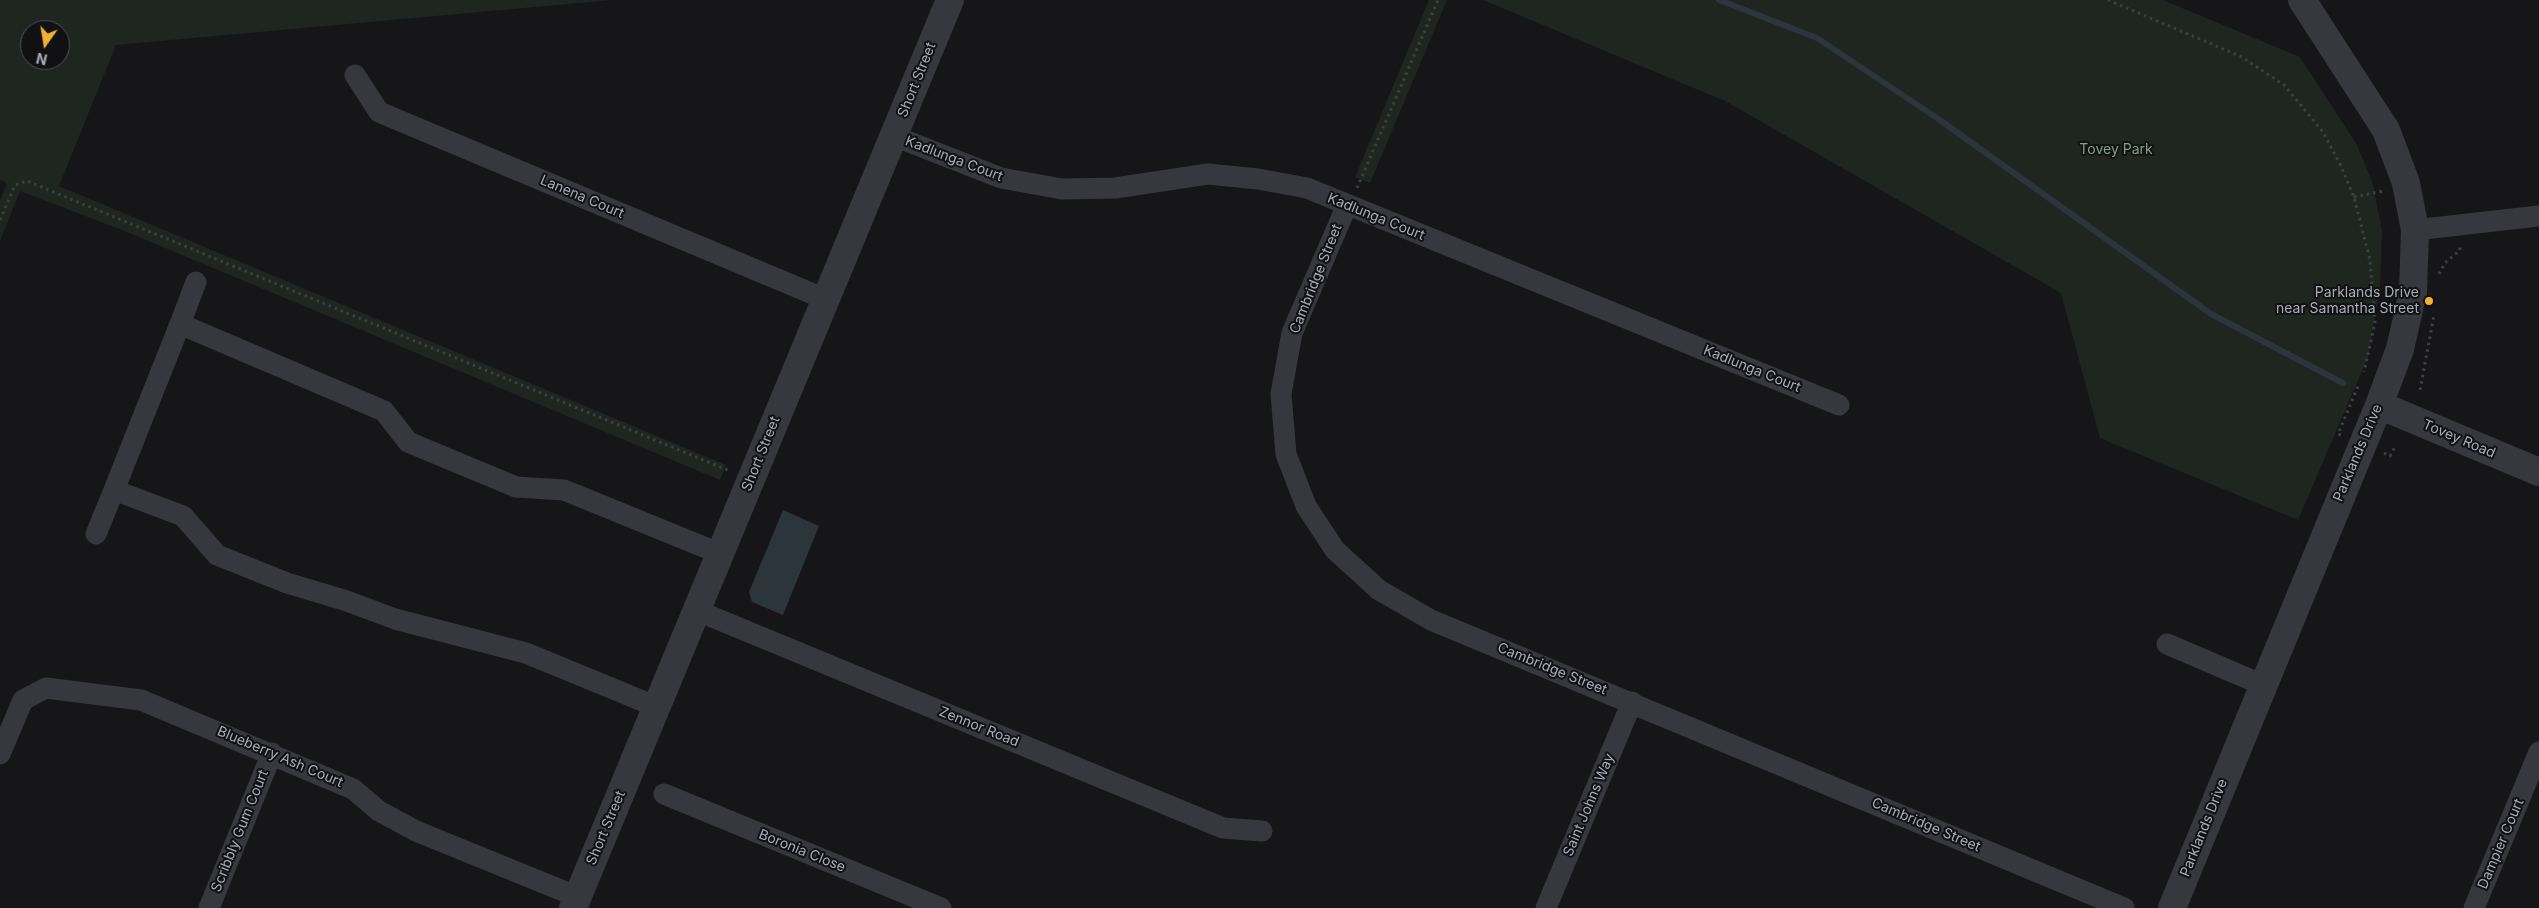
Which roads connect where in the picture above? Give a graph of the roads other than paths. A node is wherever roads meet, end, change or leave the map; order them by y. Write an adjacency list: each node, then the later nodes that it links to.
1 (950, 0): 4 (street, Short Street)
2 (2302, 0): 7 (street, Parklands Drive)
3 (355, 75): 9 (street, Lanena Court)
4 (894, 136): 5 (street, Kadlunga Court); 9 (street, Short Street)
5 (1347, 205): 11 (street, Kadlunga Court); 20 (street, Cambridge Street)
6 (2539, 216): 7 (street)
7 (2415, 230): 12 (street, Parklands Drive)
8 (196, 282): 10 (street)
9 (825, 299): 16 (street, Short Street)
10 (180, 324): 14 (street); 16 (street)
11 (1839, 405)
12 (2379, 405): 13 (street, Tovey Road); 19 (street, Parklands Drive)
13 (2539, 472)
14 (114, 490): 15 (street); 21 (street)
15 (96, 534)
16 (721, 554): 17 (street, Short Street)
17 (698, 611): 21 (street, Short Street); 26 (street, Zennor Road)
18 (2167, 644): 19 (street)
19 (2263, 685): 32 (street, Parklands Drive)
20 (1632, 702): 30 (street, Saint Johns Way); 31 (street, Cambridge Street)
21 (657, 707): 27 (street, Short Street)
22 (2539, 752): 33 (street, Dampier Court)
23 (272, 753): 24 (street, Blueberry Ash Court); 27 (street, Blueberry Ash Court); 28 (street, Scribbly Gum Court)
24 (0, 754)
25 (664, 794): 29 (street, Boronia Close)
26 (1262, 831)
27 (576, 903)
28 (208, 908)
29 (941, 908)
30 (1546, 908)
31 (2124, 908)
32 (2172, 908)
33 (2474, 908)

